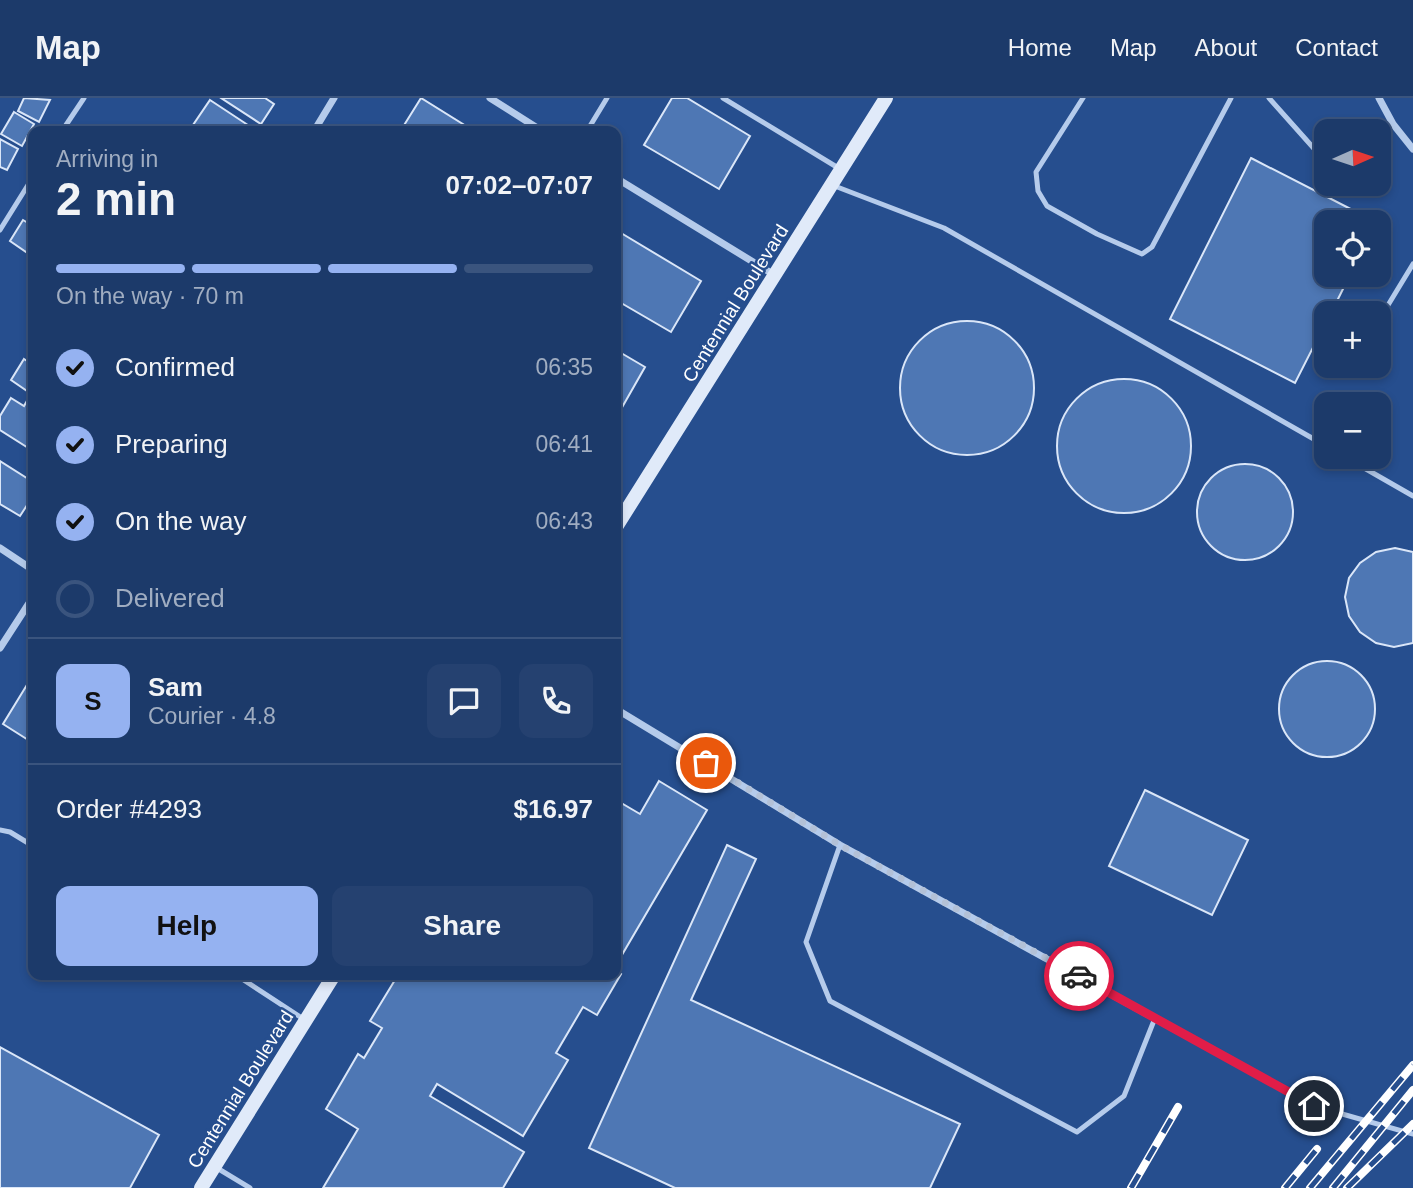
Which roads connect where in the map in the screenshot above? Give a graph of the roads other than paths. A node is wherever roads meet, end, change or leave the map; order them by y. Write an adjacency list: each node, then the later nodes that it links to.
1 (83, 98): 11 (lane)
2 (334, 98): 12 (street)
3 (490, 98): 13 (street)
4 (607, 98): 14 (lane)
5 (723, 98): 17 (lane)
6 (886, 98): 17 (main road, Centennial Boulevard)
7 (1083, 98): 8 (lane)
8 (1231, 98)
9 (1269, 98): 15 (lane)
10 (1379, 98): 16 (street)
11 (65, 126)
12 (317, 126)
13 (534, 126)
14 (590, 126)
15 (1314, 149)
16 (1413, 149)
17 (841, 170): 20 (main road, Centennial Boulevard)
18 (621, 181): 23 (street)
19 (28, 185): 21 (lane)
20 (832, 185): 23 (main road, Centennial Boulevard); 25 (lane)
21 (0, 230)
22 (1413, 264): 24 (lane)
23 (776, 276): 28 (main road, Centennial Boulevard)
24 (1391, 301)
25 (1314, 439)
26 (1366, 469): 27 (lane)
27 (1413, 496)
28 (621, 519)
29 (0, 548): 30 (street)
30 (28, 567)
31 (28, 605): 32 (street)
32 (0, 648)
33 (621, 712): 36 (street)
34 (0, 830): 35 (lane)
35 (28, 843)
36 (840, 845): 39 (street); 39 (lane)
37 (244, 980): 40 (lane)
38 (331, 980): 40 (main road, Centennial Boulevard)
39 (1155, 1018): 41 (street)
40 (305, 1020): 43 (main road, Centennial Boulevard)
41 (1314, 1106): 42 (lane)
42 (1413, 1134)
43 (214, 1166): 44 (main road, Centennial Boulevard); 45 (lane)
44 (201, 1188)
45 (250, 1188)

